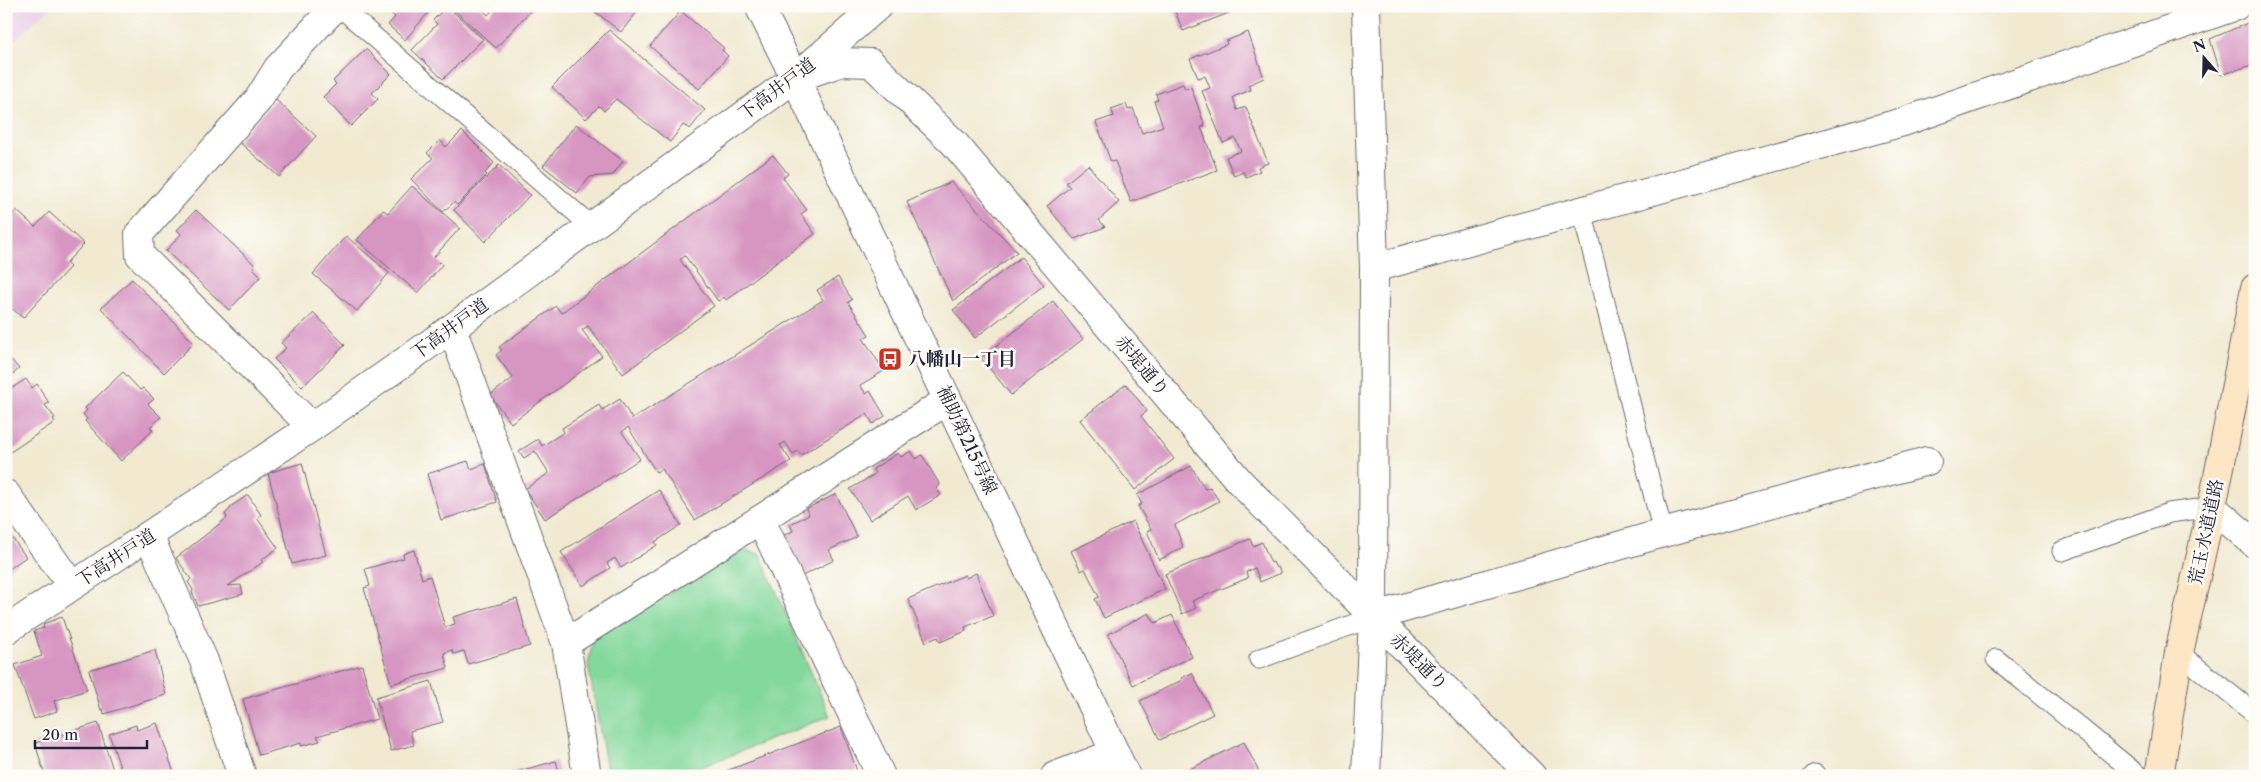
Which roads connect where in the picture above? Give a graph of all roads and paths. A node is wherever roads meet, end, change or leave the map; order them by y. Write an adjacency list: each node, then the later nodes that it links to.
1 (337, 6): 8 (lane); 13 (street)
2 (759, 6): 6 (street)
3 (878, 6): 6 (street, 下高井戸道)
4 (1366, 6): 9 (street)
5 (2236, 6): 7 (street)
6 (795, 78): 8 (street, 下高井戸道); 12 (street, 補助第215号線); 23 (street, 赤堤通り)
7 (1582, 210): 9 (street); 18 (lane)
8 (591, 226): 11 (street, 下高井戸道)
9 (1374, 268): 23 (street)
10 (2255, 288): 16 (main road, 荒玉水道道路)
11 (452, 328): 13 (street, 下高井戸道); 25 (street)
12 (948, 400): 17 (street); 30 (street, 補助第215号線)
13 (312, 427): 19 (street, 下高井戸道)
14 (1927, 461): 18 (street)
15 (6, 494): 22 (street)
16 (2212, 507): 20 (street); 21 (lane); 26 (main road, 荒玉水道道路)
17 (761, 520): 25 (street); 33 (street)
18 (1663, 533): 23 (street)
19 (149, 536): 22 (street, 下高井戸道); 31 (street)
20 (2255, 544)
21 (2062, 551)
22 (72, 586): 24 (street, 下高井戸道)
23 (1373, 617): 27 (lane); 35 (street); 36 (street, 赤堤通り)
24 (6, 630)
25 (566, 642): 32 (street)
26 (2179, 653): 29 (lane); 38 (main road, 荒玉水道道路)
27 (1259, 659)
28 (1996, 659): 37 (lane)
29 (2255, 714)
30 (1121, 764): 34 (street)
31 (242, 776)
32 (588, 776)
33 (881, 776)
34 (1055, 776)
35 (1366, 776)
36 (1532, 776)
37 (2139, 776)
38 (2159, 776)

